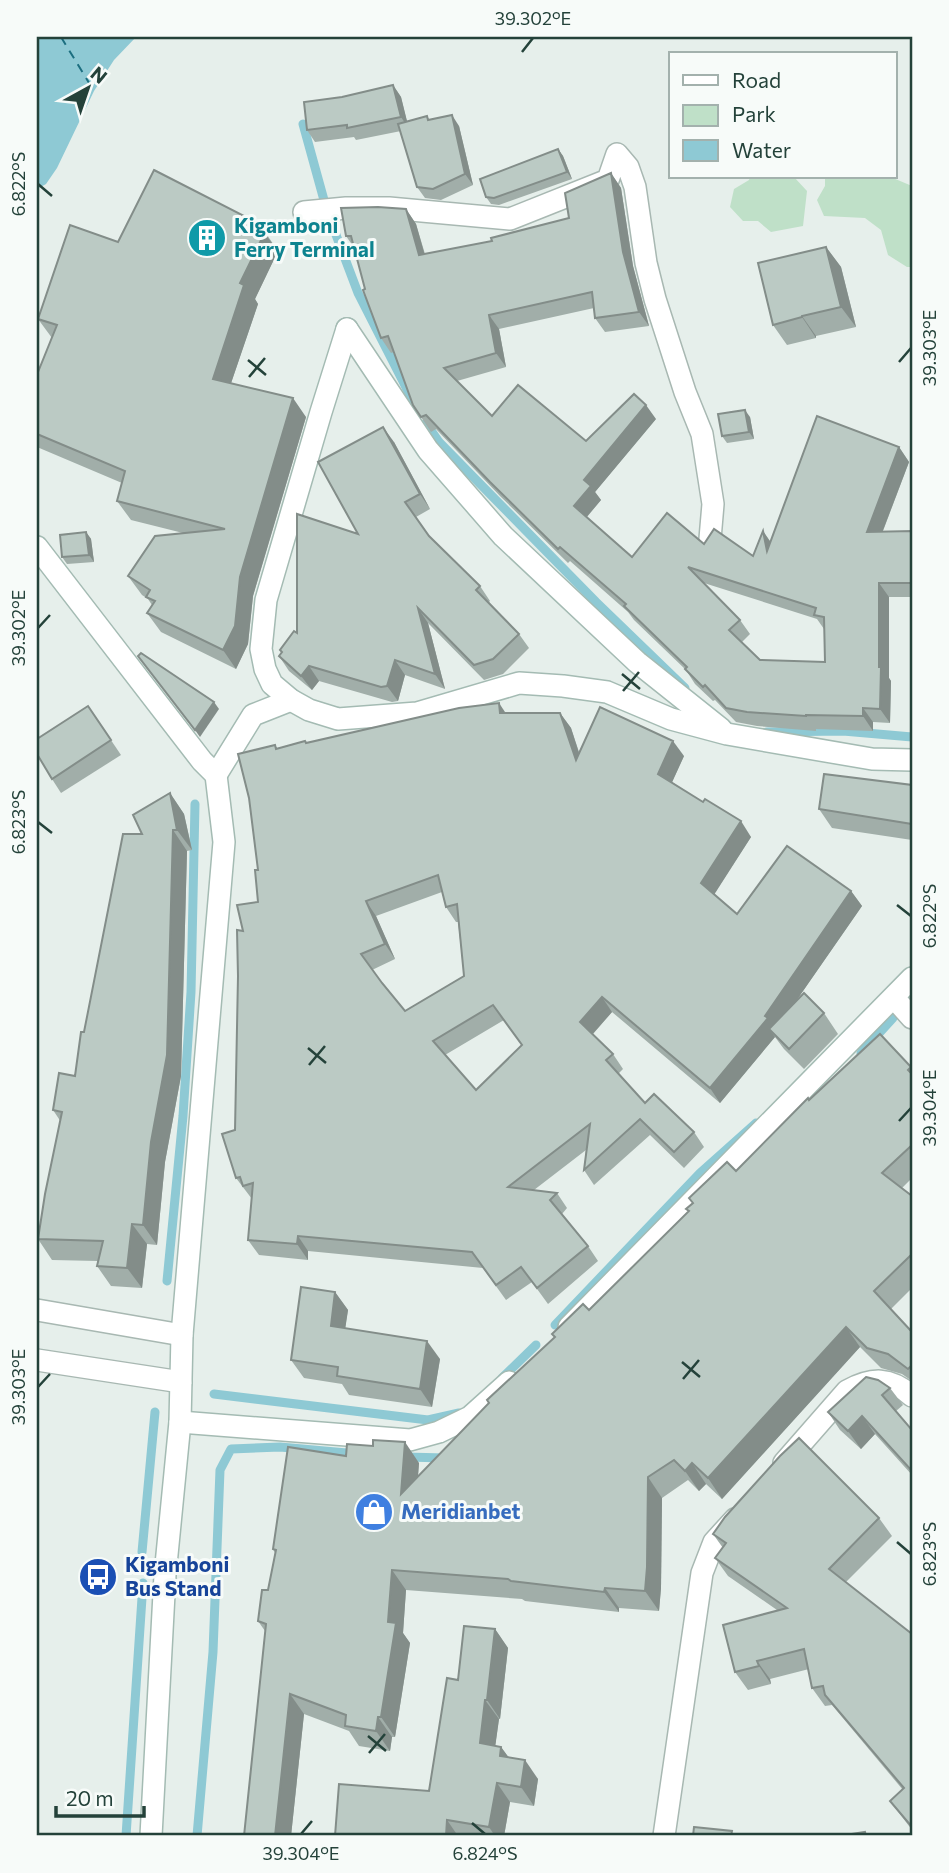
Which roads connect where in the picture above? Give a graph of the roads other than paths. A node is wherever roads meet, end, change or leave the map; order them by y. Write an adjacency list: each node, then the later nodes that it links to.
1 (304, 212): 2 (main road)
2 (710, 539)
3 (37, 547): 7 (main road)
4 (291, 700): 5 (main road); 5 (main road); 7 (main road)
5 (727, 734): 6 (main road)
6 (912, 760)
7 (216, 775): 12 (main road)
8 (912, 978): 9 (main road)
9 (894, 998): 10 (main road); 13 (main road)
10 (912, 1018)
11 (37, 1310): 12 (main road)
12 (182, 1335): 16 (main road)
13 (554, 1343)
14 (37, 1360): 16 (main road)
15 (522, 1371): 18 (main road)
16 (181, 1382): 18 (main road)
17 (912, 1396): 19 (main road)
18 (180, 1422): 21 (main road)
19 (769, 1481)
20 (752, 1501): 22 (main road)
21 (151, 1836)
22 (664, 1836)

